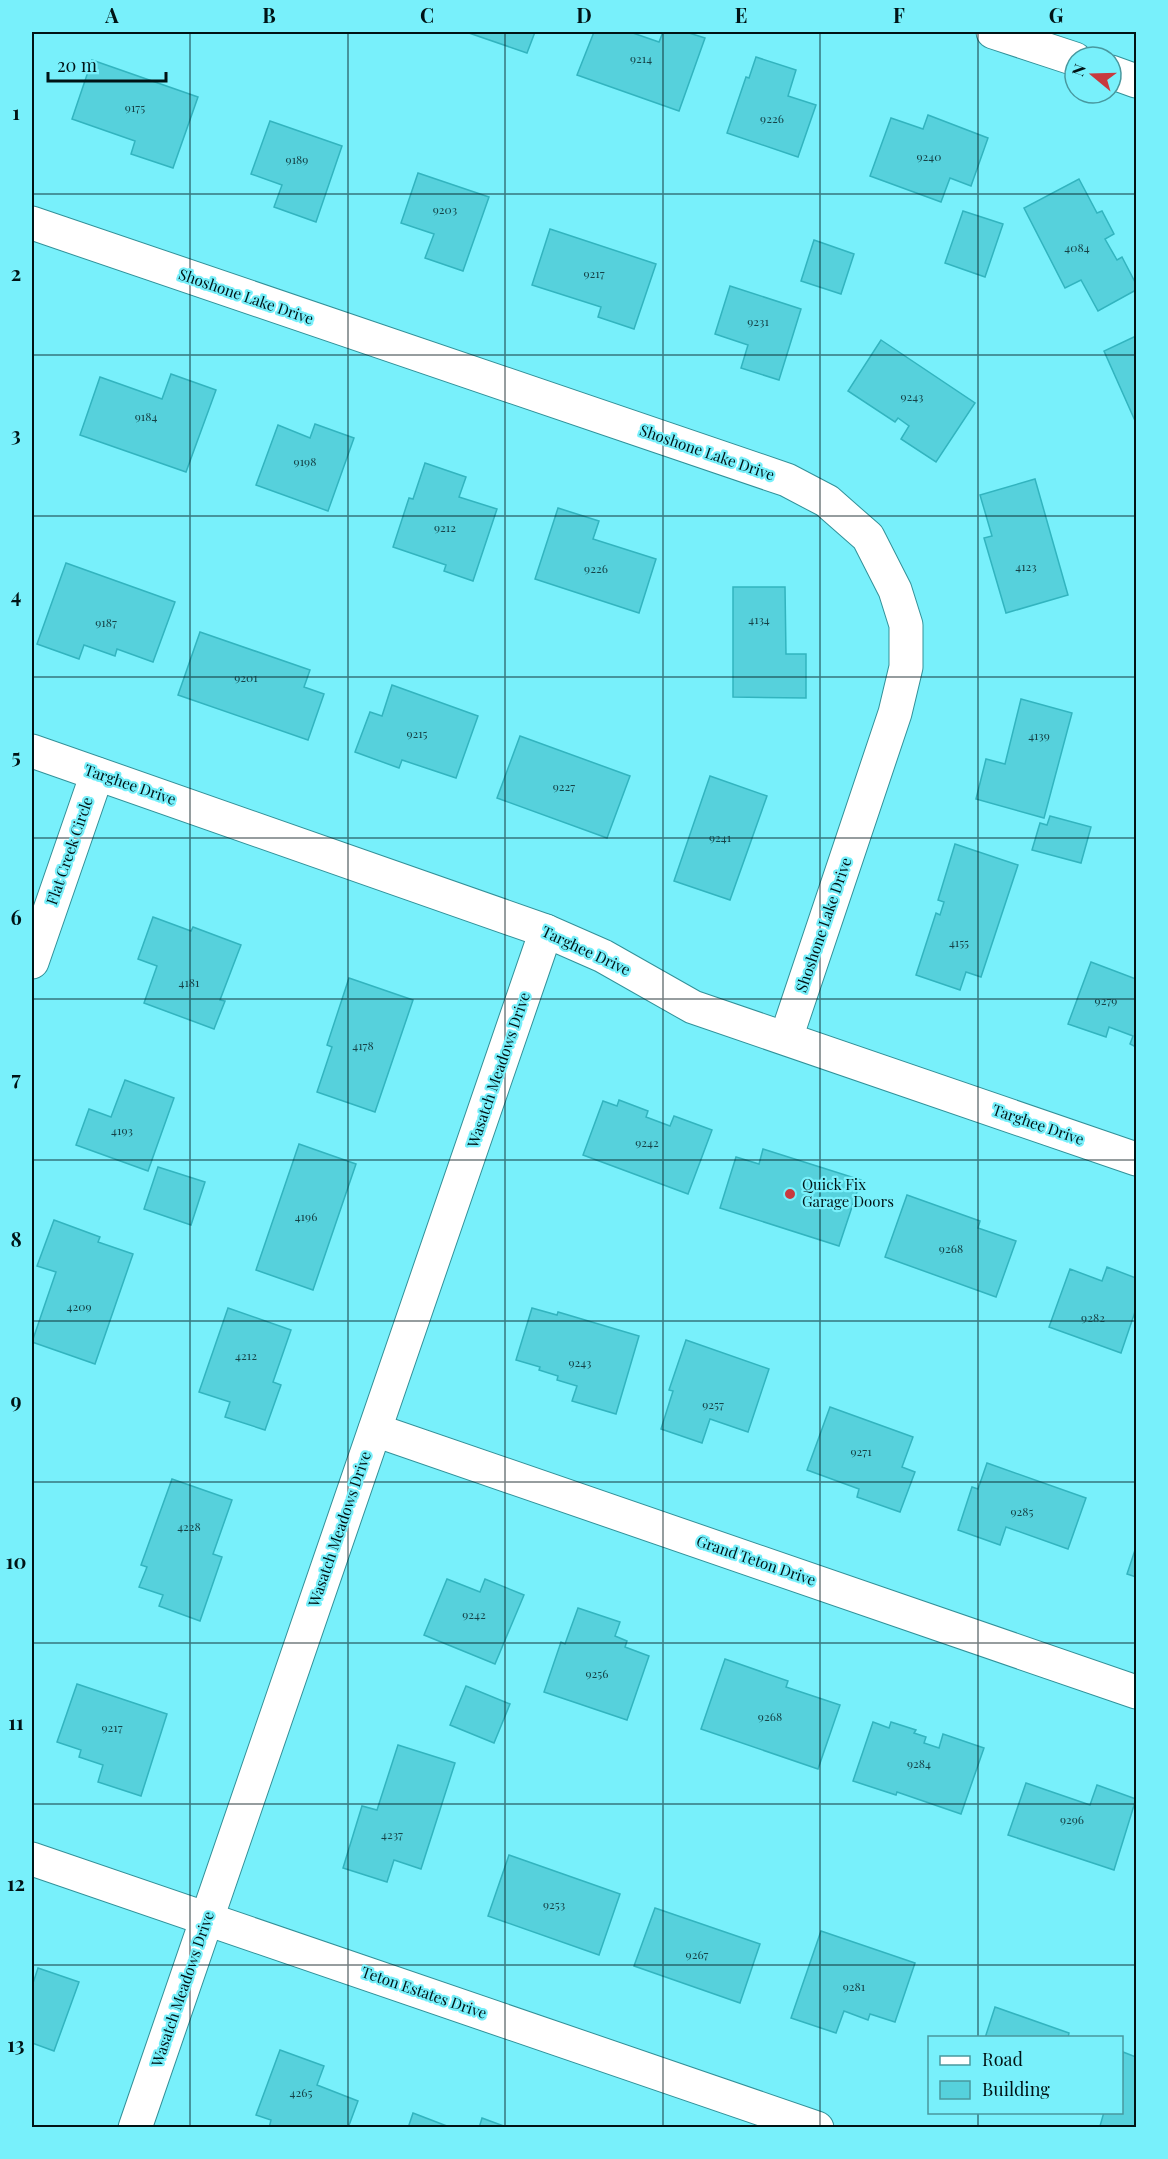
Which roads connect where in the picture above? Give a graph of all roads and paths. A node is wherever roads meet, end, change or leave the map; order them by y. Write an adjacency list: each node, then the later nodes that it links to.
1 (993, 32): 2 (street)
2 (1063, 55)
3 (32, 223): 8 (street, Shoshone Lake Drive)
4 (32, 751): 5 (street, Targhee Drive)
5 (97, 774): 6 (street, Targhee Drive); 7 (street, Flat Creek Circle)
6 (546, 931): 8 (street, Targhee Drive); 10 (street, Wasatch Meadows Drive)
7 (32, 962)
8 (786, 1038): 9 (street, Targhee Drive)
9 (1137, 1159)
10 (375, 1430): 11 (street, Grand Teton Drive); 13 (street, Wasatch Meadows Drive)
11 (1137, 1692)
12 (32, 1859): 13 (street, Teton Estates Drive)
13 (207, 1919): 14 (street, Wasatch Meadows Drive); 15 (street, Teton Estates Drive)
14 (135, 2127)
15 (817, 2127)

